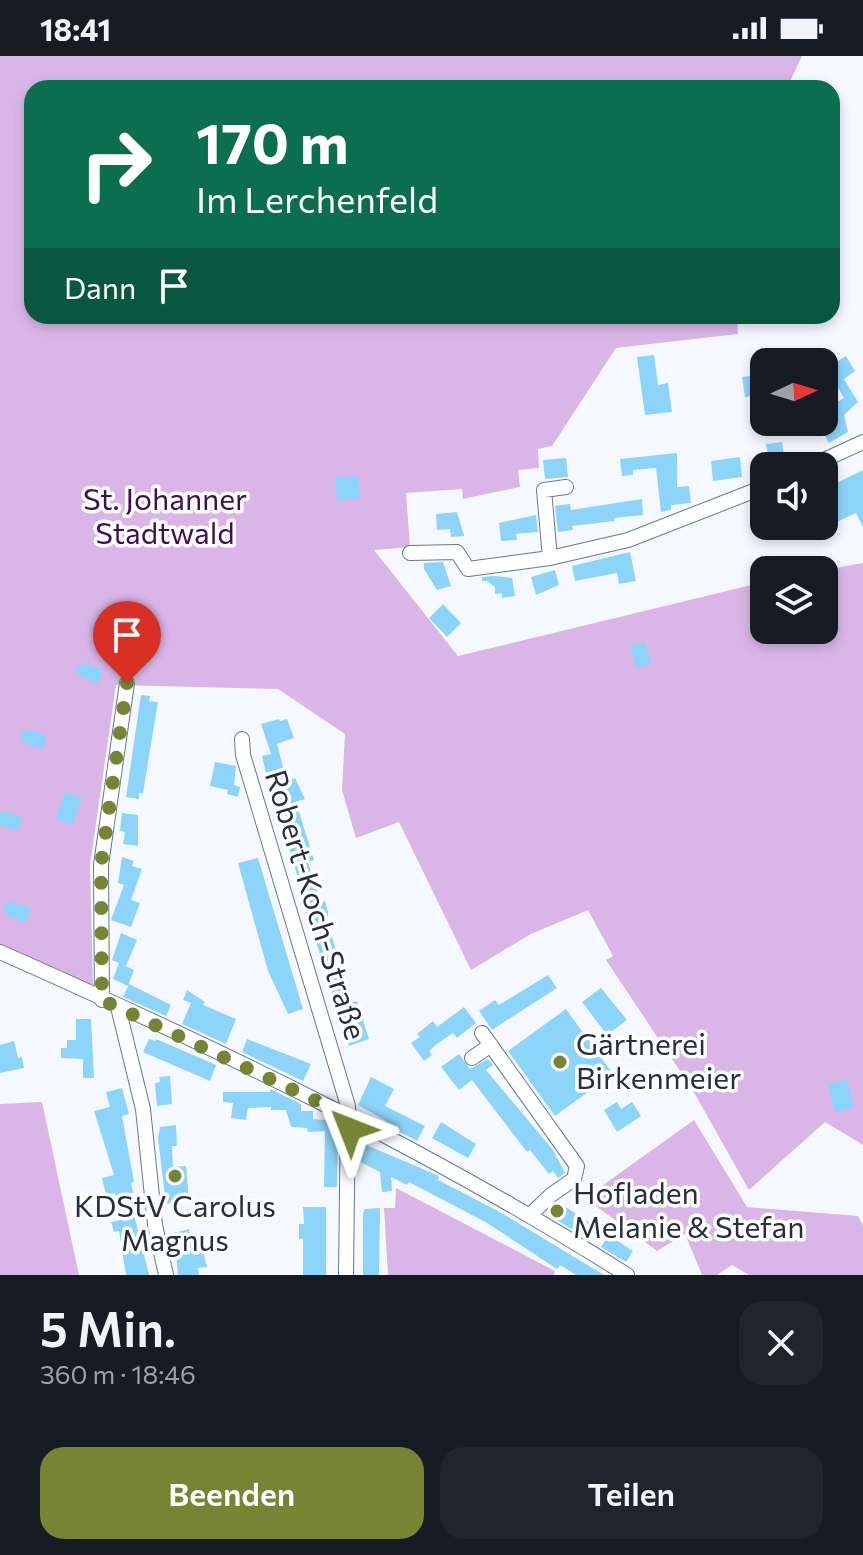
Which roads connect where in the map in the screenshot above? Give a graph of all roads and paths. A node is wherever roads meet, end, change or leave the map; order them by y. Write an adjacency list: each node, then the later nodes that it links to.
1 (863, 442): 2 (street)
2 (838, 454)
3 (566, 487): 6 (street)
4 (750, 493): 6 (street)
5 (410, 553): 6 (street)
6 (550, 558)
7 (127, 683): 10 (street)
8 (242, 739): 13 (street, Robert-Koch-Straße)
9 (0, 952): 10 (street)
10 (102, 1000): 11 (street)
11 (118, 1007): 13 (street); 15 (street)
12 (472, 1058): 14 (street)
13 (350, 1118): 14 (street); 16 (street, Robert-Koch-Straße)
14 (531, 1214): 17 (street)
15 (166, 1275)
16 (346, 1275)
17 (627, 1275)

